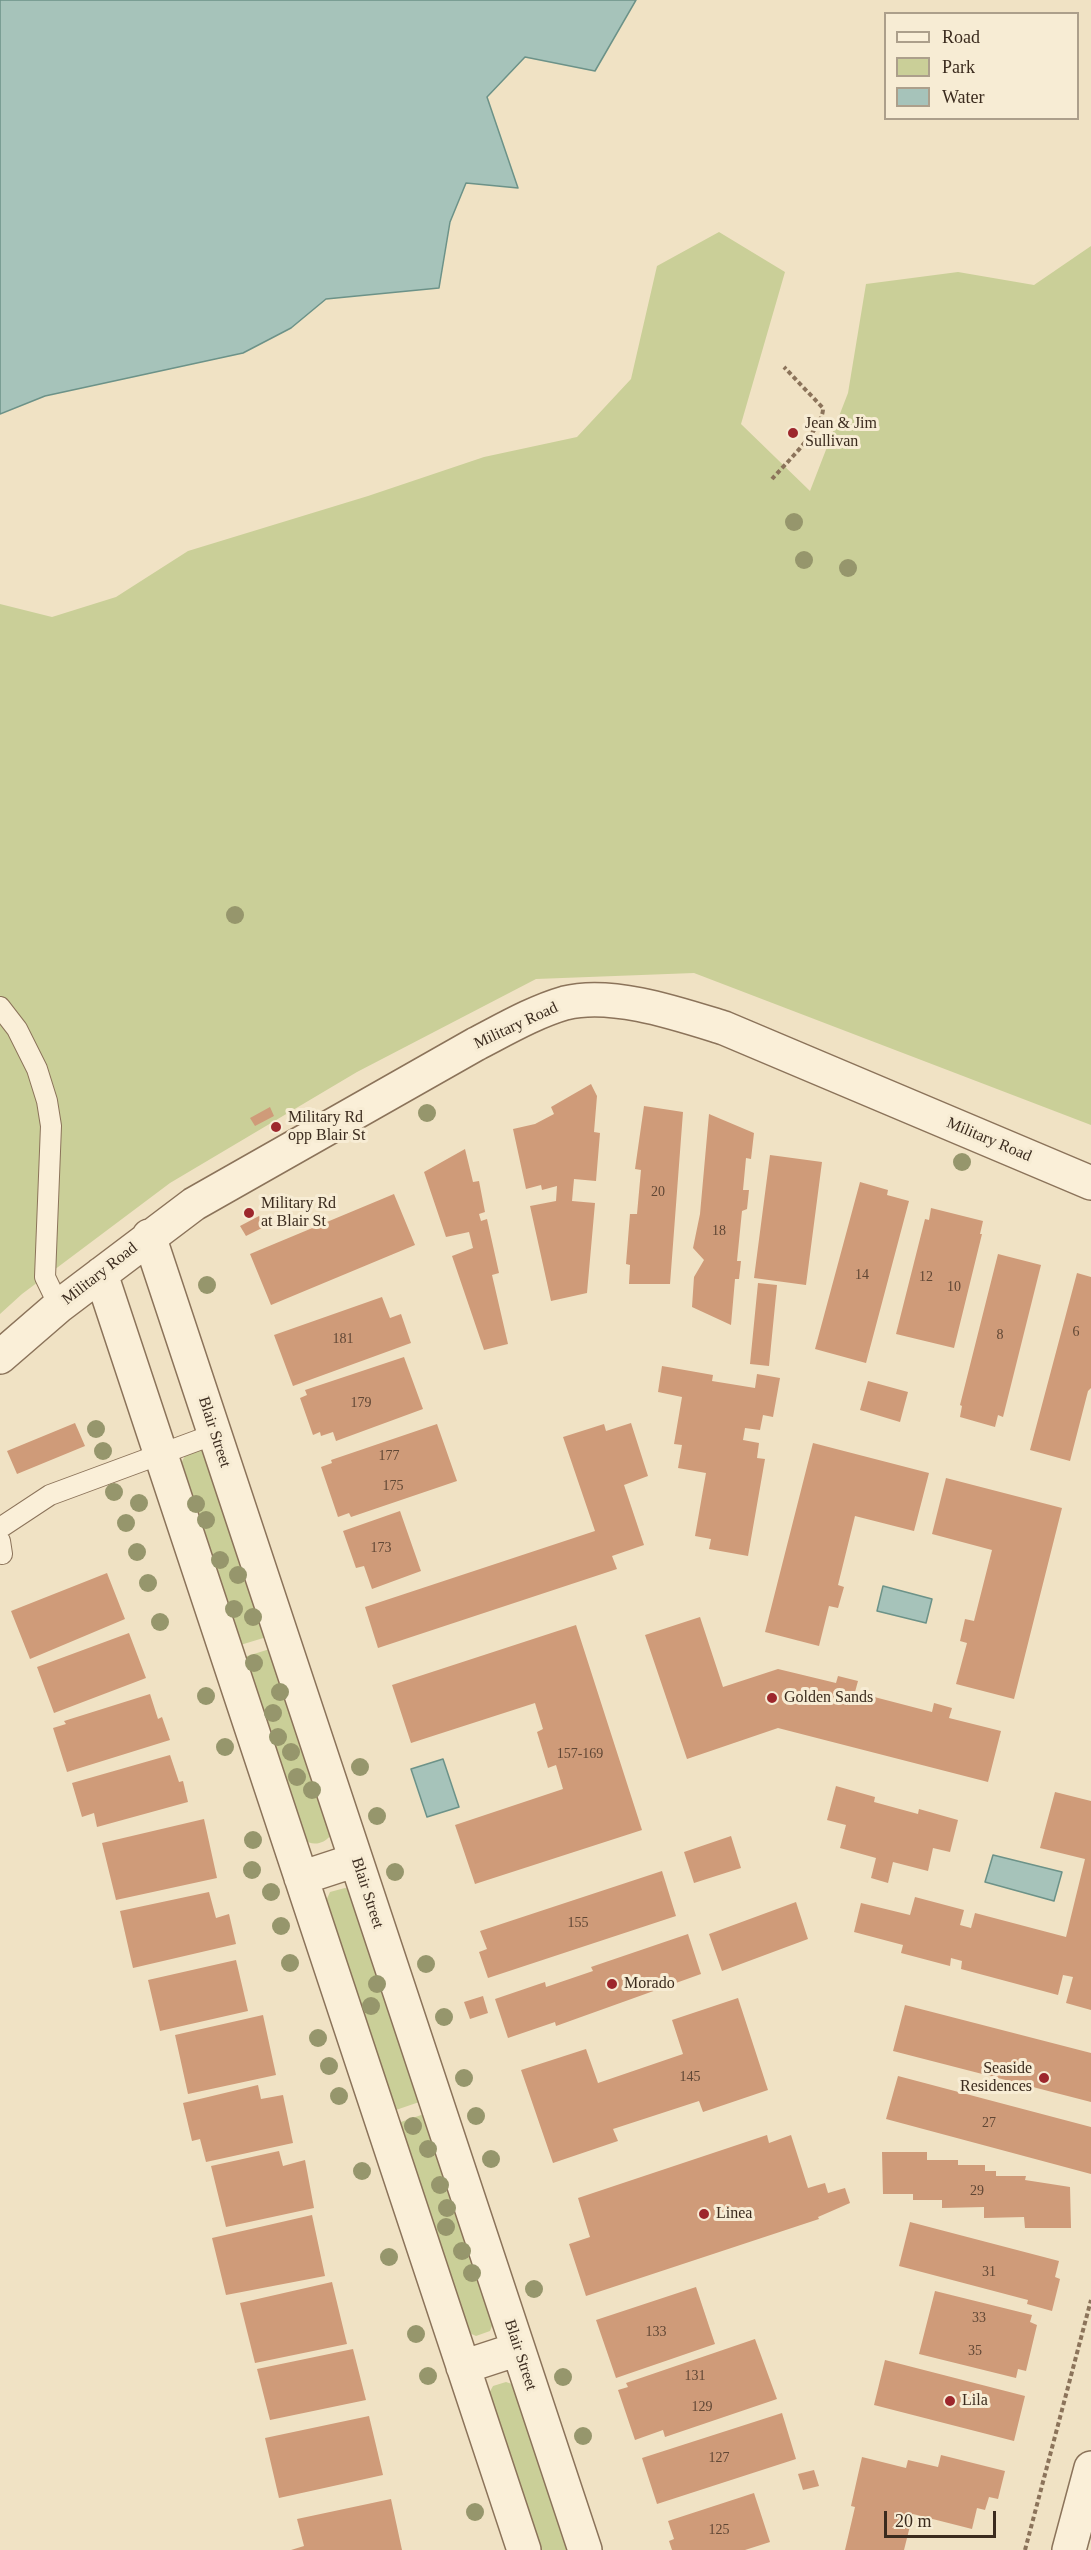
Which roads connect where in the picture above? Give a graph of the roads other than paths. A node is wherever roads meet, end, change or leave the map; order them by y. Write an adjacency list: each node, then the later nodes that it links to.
1 (0, 1007): 5 (lane)
2 (1091, 1183): 3 (street, Military Road)
3 (149, 1236): 4 (street, Military Road); 7 (street, Blair Street)
4 (100, 1274): 5 (street, Military Road); 8 (street)
5 (59, 1306): 6 (street, Military Road)
6 (0, 1357)
7 (215, 1434): 8 (lane); 10 (street, Blair Street)
8 (160, 1454): 9 (lane); 11 (street)
9 (0, 1528)
10 (356, 1860): 11 (street); 12 (street, Blair Street)
11 (301, 1878): 13 (street)
12 (518, 2349): 13 (street); 16 (street, Blair Street)
13 (463, 2367): 15 (street)
14 (1091, 2468): 17 (street)
15 (524, 2550)
16 (585, 2550)
17 (1069, 2550)

